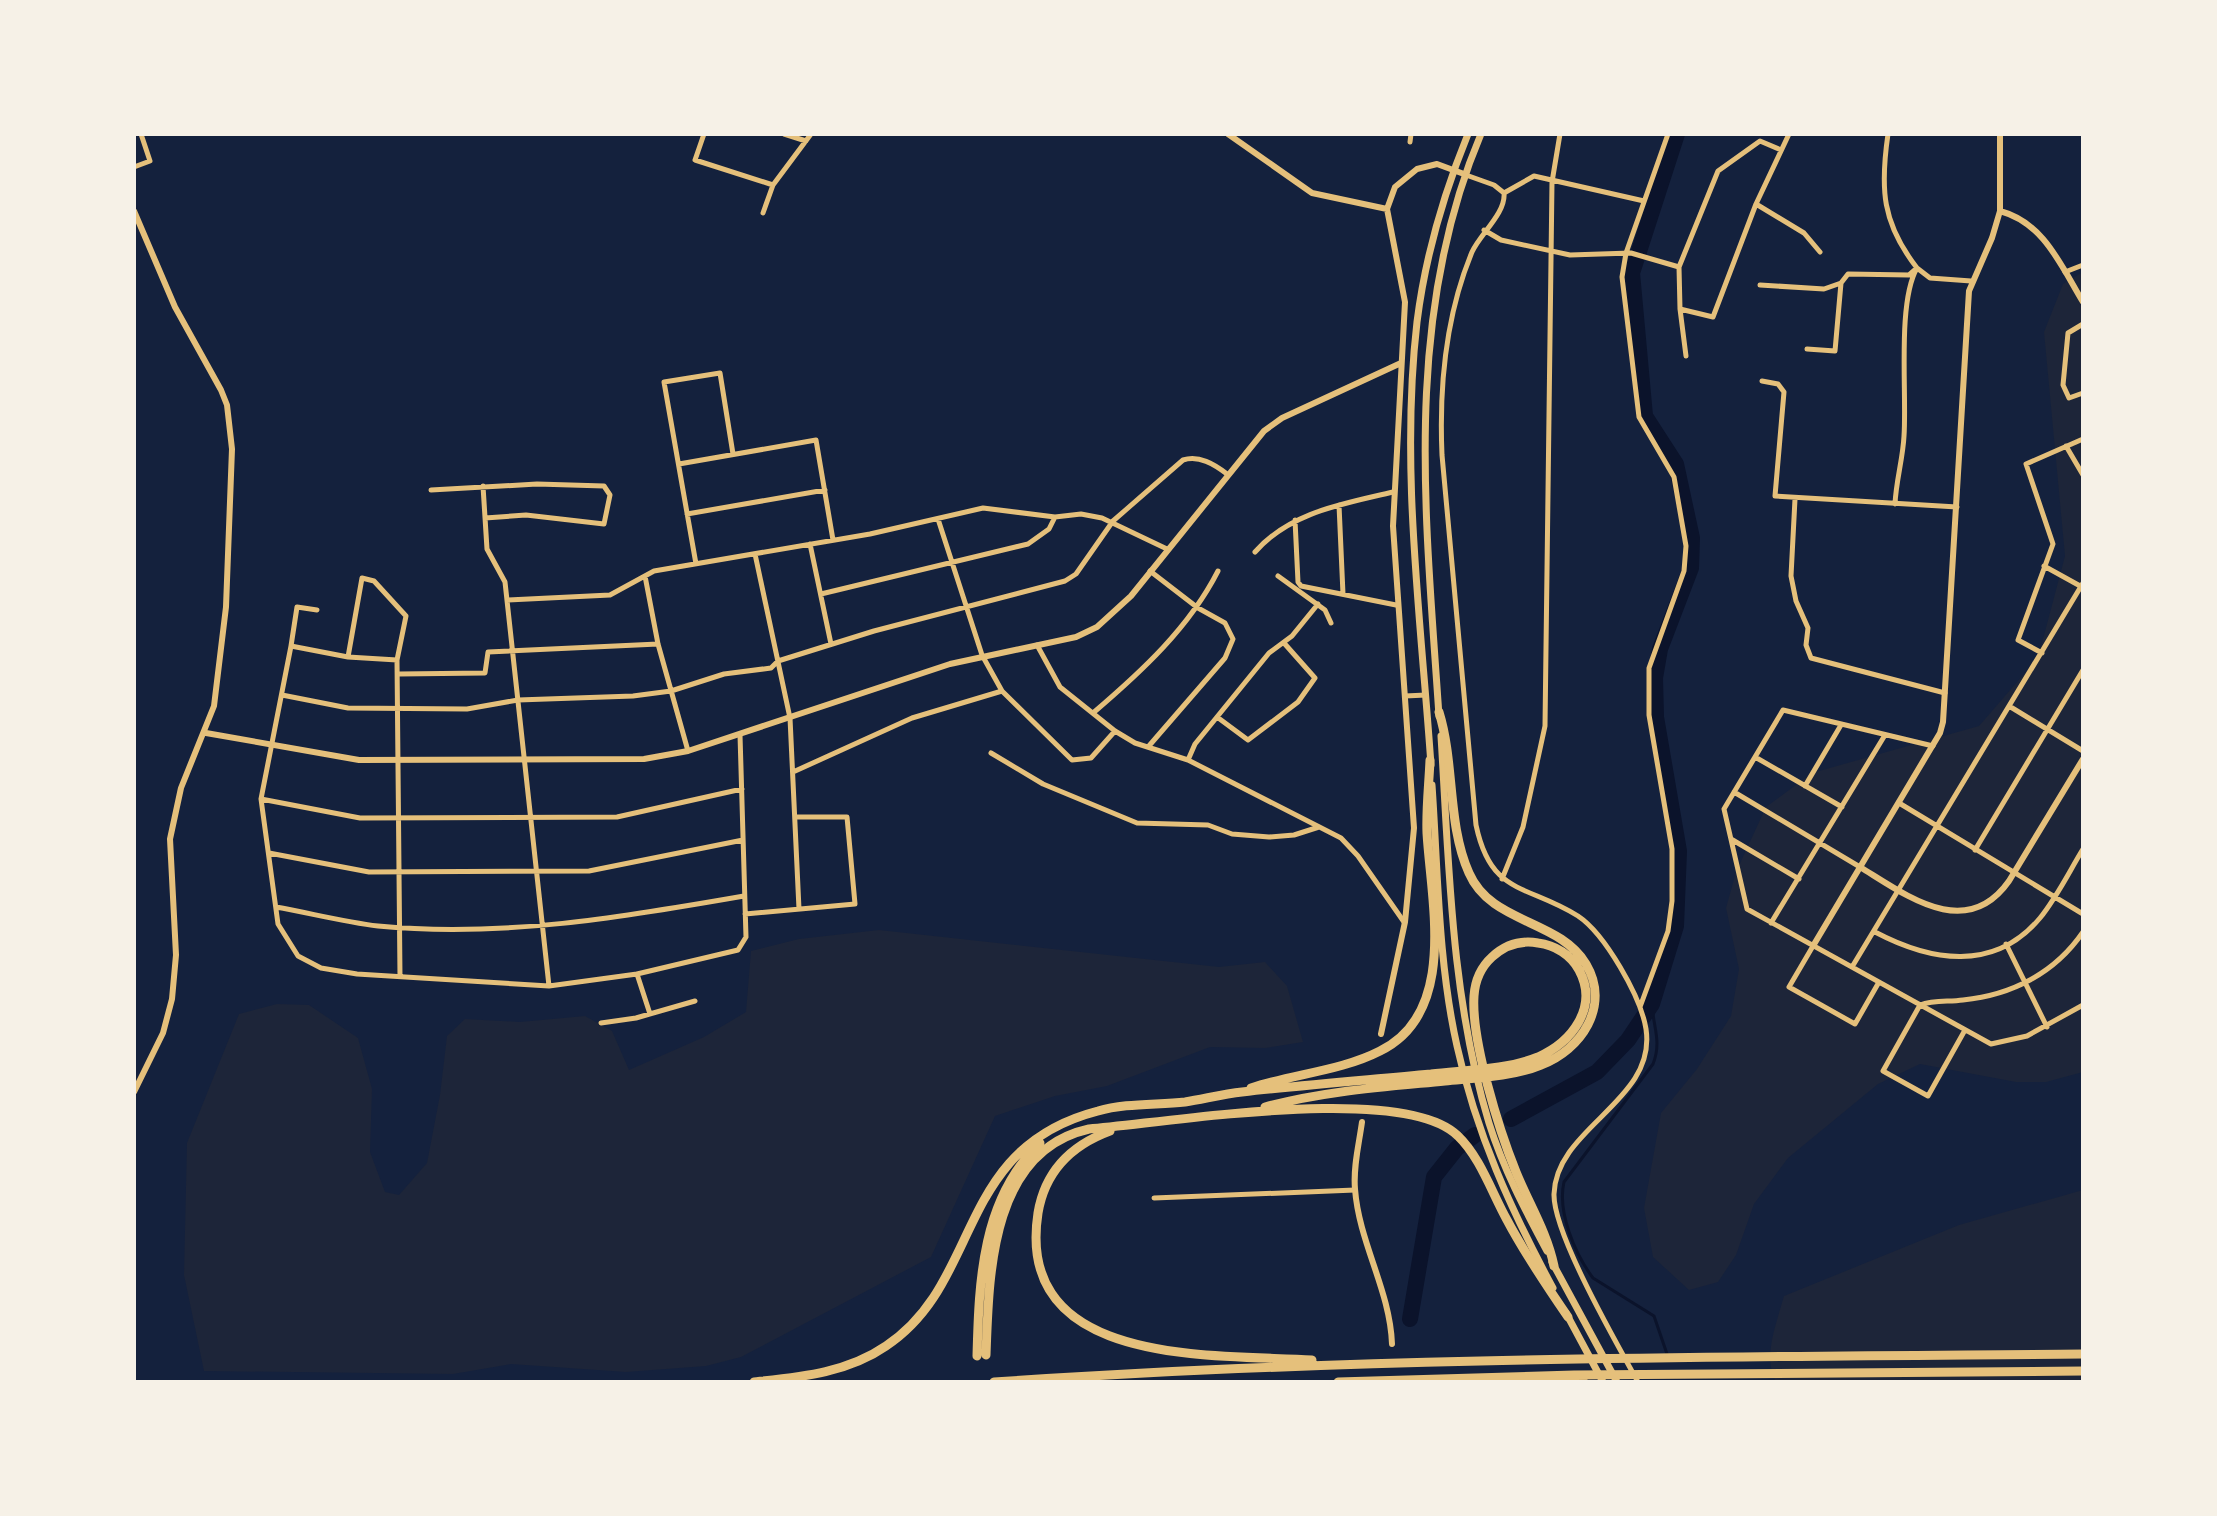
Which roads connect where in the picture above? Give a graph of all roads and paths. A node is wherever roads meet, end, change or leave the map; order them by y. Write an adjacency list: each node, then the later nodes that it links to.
1 (704, 134): 21 (street)
2 (784, 134): 14 (street)
3 (811, 134): 14 (street)
4 (1228, 134): 25 (street)
5 (1411, 134): 15 (street)
6 (1468, 134): 18 (main road)
7 (1481, 134): 19 (main road)
8 (1560, 134): 20 (street)
9 (1668, 134): 23 (street)
10 (1789, 134): 16 (street)
11 (1888, 134): 35 (street)
12 (2000, 134): 27 (street)
13 (144, 135): 17 (street)
14 (806, 141): 21 (street)
15 (1410, 142)
16 (1781, 150): 24 (street); 34 (street)
17 (134, 167)
18 (1453, 170): 19 (street); 25 (street); 107 (main road)
19 (1464, 174): 22 (street); 112 (main road)
20 (1552, 182): 22 (street); 23 (street); 30 (street)
21 (773, 185): 28 (street)
22 (1504, 193): 29 (street)
23 (1644, 201): 32 (street)
24 (1756, 204): 31 (street); 41 (street)
25 (1387, 209): 45 (street)
26 (134, 211): 119 (street)
27 (2000, 211): 36 (street); 37 (street)
28 (763, 213)
29 (1484, 230): 30 (street); 156 (street)
30 (1550, 250): 32 (street); 156 (street)
31 (1820, 252)
32 (1628, 253): 34 (street); 182 (street)
33 (2083, 265): 36 (street)
34 (1679, 267): 41 (street)
35 (1917, 268): 37 (street); 38 (street); 59 (street)
36 (2065, 272): 40 (street)
37 (1971, 281): 61 (street)
38 (1841, 283): 39 (street); 43 (street)
39 (1760, 285)
40 (2083, 302)
41 (1680, 309): 44 (street)
42 (2083, 324): 47 (street)
43 (1807, 349)
44 (1686, 356)
45 (1401, 363): 52 (street); 57 (street)
46 (1762, 381): 58 (street)
47 (2083, 393)
48 (2083, 439): 49 (street)
49 (2066, 446): 53 (street); 75 (street)
50 (733, 454): 51 (street); 51 (street); 56 (street)
51 (679, 464): 62 (street)
52 (1227, 474): 67 (street); 70 (street)
53 (2083, 475)
54 (483, 486): 55 (street); 64 (street); 64 (street)
55 (431, 490)
56 (825, 490): 62 (street); 68 (street)
57 (1393, 492): 60 (street); 85 (street)
58 (1795, 499): 59 (street); 105 (street)
59 (1895, 504): 61 (street)
60 (1339, 505): 66 (street); 82 (street)
61 (1958, 507): 105 (street)
62 (687, 514): 74 (street)
63 (1055, 517): 65 (street); 67 (street); 73 (street)
64 (485, 518): 83 (street)
65 (938, 519): 68 (street); 73 (street)
66 (1295, 520): 71 (street); 82 (street)
67 (1113, 521): 70 (street); 86 (street)
68 (833, 540): 69 (street)
69 (810, 544): 72 (street); 81 (street)
70 (1167, 549): 76 (street)
71 (1255, 552)
72 (755, 554): 74 (street); 100 (street)
73 (951, 563): 81 (street); 86 (street)
74 (696, 564): 78 (street)
75 (2044, 566): 80 (street); 96 (street)
76 (1150, 571): 87 (street); 93 (street)
77 (1218, 571): 87 (street)
78 (645, 576): 83 (street); 91 (street)
79 (1278, 576): 84 (street)
80 (2082, 586): 96 (street)
81 (821, 594): 92 (street)
82 (1343, 594): 85 (street)
83 (507, 600): 95 (street)
84 (1318, 604): 89 (street); 90 (street)
85 (1396, 605): 108 (street)
86 (967, 608): 92 (street); 97 (street)
87 (1198, 608): 113 (street); 124 (street)
88 (317, 610): 94 (street)
89 (1331, 623)
90 (1284, 643): 114 (street); 114 (street)
91 (658, 644): 95 (street); 103 (street)
92 (831, 644): 100 (street)
93 (1037, 645): 97 (street); 113 (street)
94 (291, 646): 98 (street); 106 (street)
95 (513, 650): 102 (street); 109 (street)
96 (2042, 653): 110 (street)
97 (982, 655): 104 (street); 115 (street)
98 (348, 657): 99 (street); 99 (street)
99 (397, 660): 102 (street)
100 (778, 661): 103 (street); 115 (street)
101 (2083, 670): 117 (street)
102 (399, 674): 111 (street)
103 (671, 691): 109 (street); 125 (street)
104 (1002, 691): 118 (street); 134 (street)
105 (1945, 693): 123 (street)
106 (282, 695): 111 (street); 122 (street)
107 (1426, 695): 108 (street); 131 (main road)
108 (1405, 696): 165 (street)
109 (518, 700): 111 (street); 133 (street)
110 (2009, 706): 117 (street); 145 (street)
111 (398, 711): 132 (street)
112 (1439, 712): 188 (highway); 198 (main road)
113 (1092, 713): 118 (street)
114 (1217, 717): 130 (street)
115 (790, 718): 120 (street); 134 (street)
116 (1841, 724): 121 (street); 128 (street); 135 (street)
117 (2047, 729): 126 (street); 150 (street)
118 (1115, 731): 124 (street)
119 (206, 733): 122 (street); 190 (street)
120 (740, 735): 125 (street); 136 (street)
121 (1885, 735): 123 (street); 140 (street)
122 (271, 746): 132 (street); 138 (street)
123 (1933, 746): 139 (street)
124 (1148, 747): 130 (street)
125 (688, 751): 133 (street)
126 (2083, 751)
127 (991, 753): 144 (street)
128 (1755, 757): 135 (street); 137 (street)
129 (2083, 759): 155 (street)
130 (1188, 760): 144 (street)
131 (1430, 760): 191 (highway); 199 (main road)
132 (398, 761): 133 (street); 142 (street)
133 (525, 761): 143 (street)
134 (793, 772): 141 (street)
135 (1805, 786): 140 (street)
136 (742, 789): 143 (street); 147 (street)
137 (1734, 792): 146 (street); 148 (street)
138 (261, 799): 142 (street); 151 (street)
139 (1899, 803): 145 (street); 152 (street)
140 (1842, 807): 148 (street)
141 (795, 817): 162 (street); 162 (street)
142 (398, 818): 143 (street); 154 (street)
143 (531, 818): 153 (street)
144 (1320, 826): 165 (street)
145 (1939, 828): 150 (street); 158 (street)
146 (1730, 839): 157 (street); 166 (street)
147 (743, 840): 153 (street); 159 (street)
148 (1820, 844): 152 (street); 157 (street)
149 (2083, 849): 160 (street)
150 (1975, 850): 155 (street)
151 (269, 853): 154 (street); 161 (street)
152 (1860, 867): 158 (street); 172 (street)
153 (537, 871): 154 (street); 167 (street)
154 (399, 872): 168 (street)
155 (2015, 873): 158 (street); 160 (street)
156 (1502, 879): 182 (street)
157 (1799, 879): 166 (street)
158 (1899, 891): 169 (street)
159 (744, 896): 163 (street); 167 (street)
160 (2055, 897): 164 (street); 171 (street)
161 (276, 907): 168 (street); 175 (street)
162 (799, 909): 163 (street)
163 (745, 914): 174 (street)
164 (2083, 914)
165 (1405, 922): 187 (street)
166 (1771, 923): 172 (street)
167 (542, 926): 168 (street); 178 (street)
168 (399, 927): 175 (street)
169 (1875, 932): 171 (street); 173 (street)
170 (2083, 932): 177 (street)
171 (2006, 944): 177 (street)
172 (1813, 946): 173 (street); 176 (street)
173 (1852, 967): 176 (street)
174 (637, 974): 178 (street); 183 (street)
175 (400, 977): 178 (street)
176 (1879, 982): 180 (street)
177 (2025, 983): 180 (street); 185 (street)
178 (549, 986)
179 (695, 1001): 183 (street)
180 (1920, 1005): 186 (street); 186 (street)
181 (2083, 1005): 185 (street)
182 (1639, 1008): 211 (street)
183 (650, 1014): 184 (street)
184 (601, 1023)
185 (2047, 1027): 186 (street)
186 (1965, 1030)
187 (1381, 1034)
188 (1496, 1070): 189 (highway); 198 (highway)
189 (1457, 1075): 191 (highway); 193 (highway)
190 (134, 1092)
191 (1241, 1092): 192 (highway)
192 (1144, 1106): 195 (highway); 206 (highway)
193 (1235, 1116): 195 (highway); 199 (highway)
194 (1362, 1122): 196 (street)
195 (1121, 1127): 202 (highway)
196 (1355, 1190): 197 (street); 200 (street)
197 (1154, 1198)
198 (1554, 1266): 205 (main road)
199 (1568, 1317): 210 (main road)
200 (1392, 1344)
201 (2083, 1354): 202 (highway)
202 (1368, 1363): 207 (highway)
203 (2083, 1371): 205 (highway)
204 (1574, 1378): 205 (highway); 208 (highway); 209 (highway)
205 (1620, 1379)
206 (754, 1382)
207 (994, 1382)
208 (1338, 1382)
209 (1562, 1382)
210 (1603, 1382)
211 (1638, 1382)

